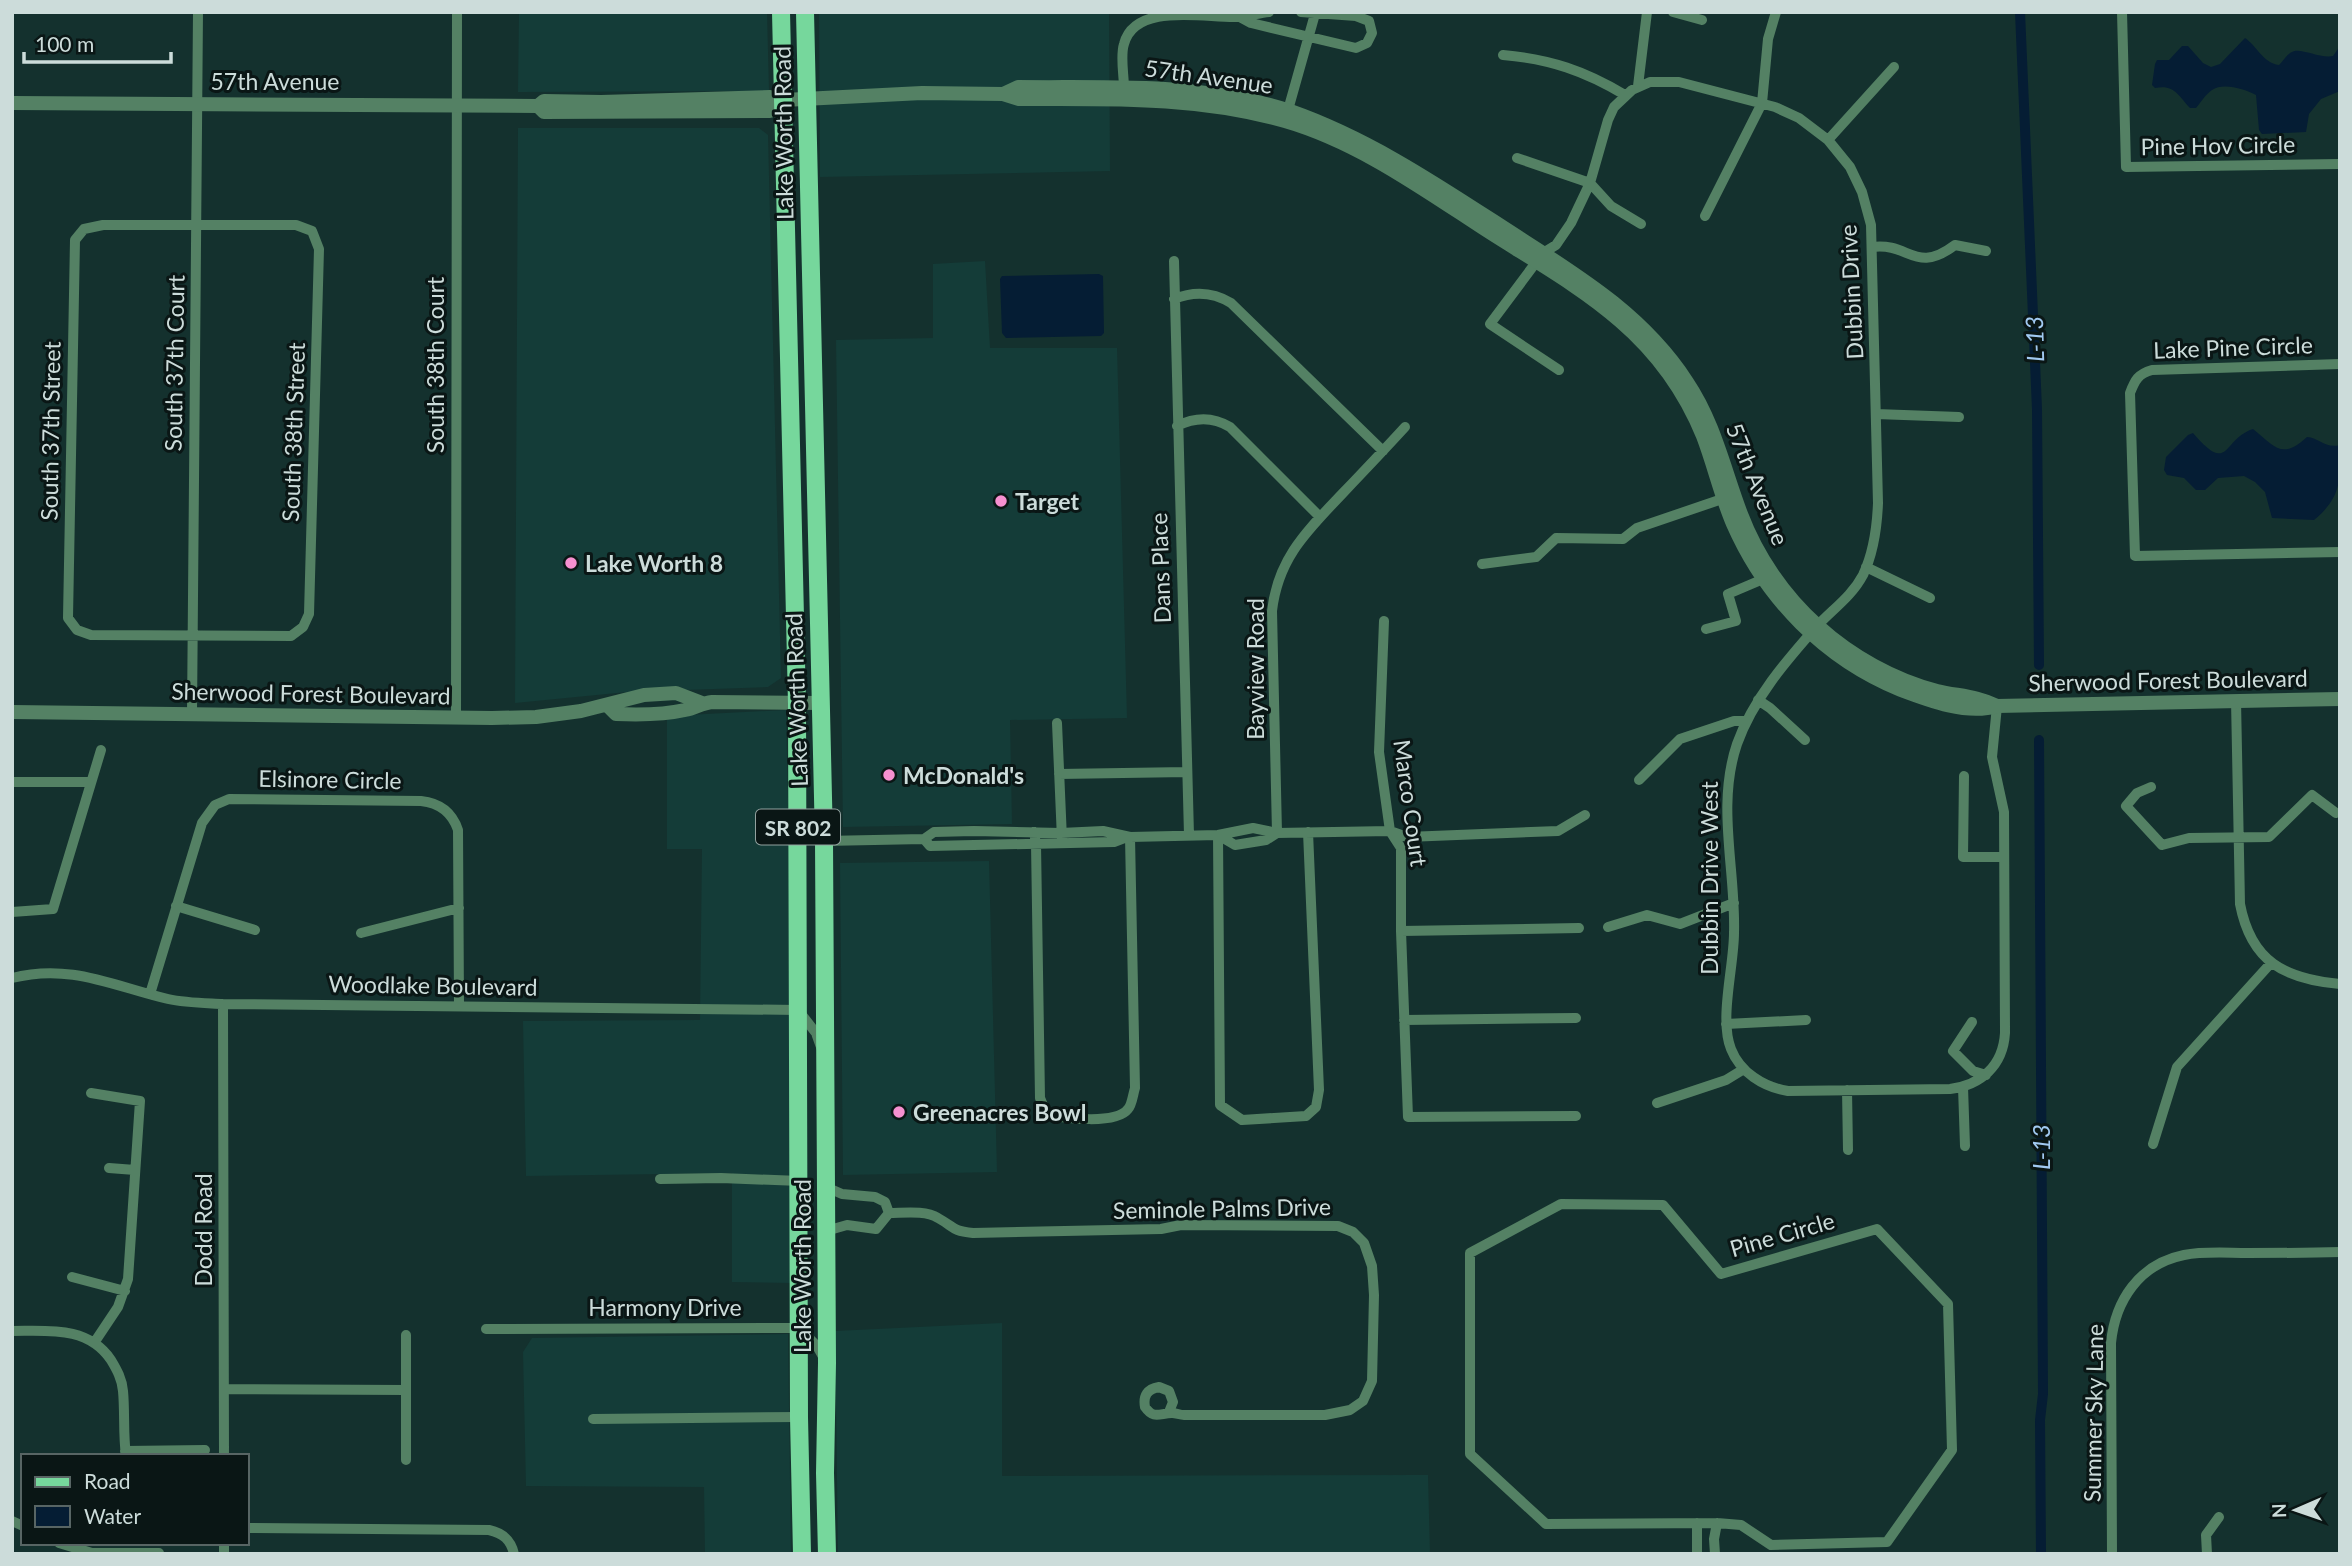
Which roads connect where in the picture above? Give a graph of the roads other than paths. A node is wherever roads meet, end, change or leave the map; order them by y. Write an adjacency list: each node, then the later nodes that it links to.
1 (198, 12): 25 (street, South 37th Court)
2 (457, 12): 26 (street, South 38th Court)
3 (781, 12): 22 (main road, Lake Worth Road / SR 802)
4 (805, 12): 21 (main road, Lake Worth Road / SR 802)
5 (1269, 12): 12 (street)
6 (1301, 12): 11 (street)
7 (1647, 12): 17 (street)
8 (1673, 12): 13 (street)
9 (1776, 12): 24 (street)
10 (2122, 12): 30 (street, Pine Hov Circle)
11 (1315, 13): 14 (street); 14 (street)
12 (1240, 17): 14 (street); 18 (street)
13 (1702, 20)
14 (1309, 36): 27 (street)
15 (1503, 55): 20 (street)
16 (1894, 66): 28 (street)
17 (1639, 86): 20 (street, Dubbin Drive); 24 (street, Dubbin Drive)
18 (1124, 88): 19 (street, 57th Avenue); 27 (street, 57th Avenue)
19 (1003, 94): 21 (street, 57th Avenue); 37 (street, 57th Avenue)
20 (1625, 95): 31 (street, Dubbin Drive)
21 (807, 98): 22 (street, 57th Avenue); 44 (main road, Lake Worth Road / SR 802)
22 (784, 100): 26 (street, 57th Avenue); 39 (main road, Lake Worth Road / SR 802)
23 (12, 103): 25 (street, 57th Avenue)
24 (1762, 103): 28 (street, Dubbin Drive); 32 (street)
25 (197, 105): 26 (street, 57th Avenue); 34 (street, South 37th Court)
26 (457, 105): 70 (street, South 38th Court)
27 (1288, 110): 37 (street, 57th Avenue)
28 (1828, 140): 35 (street, Dubbin Drive)
29 (1517, 158): 31 (street)
30 (2340, 164)
31 (1590, 183): 33 (street); 37 (street, Dubbin Drive)
32 (1705, 216)
33 (1641, 224)
34 (197, 226): 61 (street, South 37th Court); 61 (street, South 38th Street); 61 (street, South 37th Street)
35 (1872, 247): 36 (street); 45 (street, Dubbin Drive)
36 (1986, 251)
37 (1539, 257): 42 (street, Dubbin Drive); 50 (street, 57th Avenue)
38 (1174, 261): 40 (street, Dans Place)
39 (787, 288): 43 (main road, Lake Worth Road / SR 802); 44 (main road)
40 (1174, 299): 47 (street, Dans Place); 49 (street)
41 (2340, 365): 53 (street, Lake Pine Circle)
42 (1559, 370)
43 (790, 402): 52 (main road); 66 (main road, Lake Worth Road / SR 802)
44 (813, 404): 52 (main road, Lake Worth Road / SR 802)
45 (1876, 414): 46 (street); 55 (street, Dubbin Drive)
46 (1959, 417)
47 (1177, 426): 51 (street); 75 (street, Dans Place)
48 (1405, 428): 49 (street, Bayview Road)
49 (1383, 451): 51 (street, Bayview Road)
50 (1729, 496): 54 (street); 56 (street, 57th Avenue)
51 (1320, 517): 86 (street, Bayview Road)
52 (816, 537): 65 (main road, Lake Worth Road / SR 802)
53 (2340, 552)
54 (1482, 564)
55 (1866, 567): 57 (street); 60 (street, Dubbin Drive)
56 (1769, 577): 59 (street); 60 (street, 57th Avenue)
57 (1930, 598)
58 (1384, 621): 84 (street, Marco Court)
59 (1706, 629)
60 (1814, 630): 64 (street, Dubbin Drive West); 67 (street, 57th Avenue)
61 (192, 636): 69 (street, South 37th Court)
62 (2236, 699): 63 (street, Sherwood Forest Boulevard); 67 (street, Sherwood Forest Boulevard); 90 (street)
63 (2340, 699)
64 (1758, 700): 71 (street, Dubbin Drive West); 73 (street)
65 (820, 703): 66 (street, Sherwood Forest Boulevard); 93 (main road, Lake Worth Road / SR 802)
66 (797, 704): 70 (street, Sherwood Forest Boulevard); 110 (main road, Lake Worth Road / SR 802)
67 (1997, 706): 94 (street)
68 (12, 712): 69 (street, Sherwood Forest Boulevard)
69 (192, 714): 70 (street, Sherwood Forest Boulevard)
70 (456, 717)
71 (1747, 721): 78 (street); 95 (street, Dubbin Drive West)
72 (1057, 723): 76 (street)
73 (1805, 740)
74 (101, 750): 80 (street)
75 (1187, 772): 76 (street); 87 (street, Dans Place)
76 (1059, 774): 92 (street)
77 (1964, 776): 94 (street)
78 (1639, 780)
79 (12, 782): 80 (street)
80 (91, 782): 98 (street)
81 (2151, 787): 90 (street)
82 (2336, 813): 90 (street)
83 (1585, 814): 84 (street)
84 (1390, 831): 85 (street); 102 (street, Marco Court)
85 (1308, 832): 86 (street); 88 (street)
86 (1277, 833): 88 (street)
87 (1189, 835): 88 (street); 89 (street)
88 (1218, 835)
89 (1130, 836): 91 (street); 92 (street)
90 (2238, 837): 104 (street)
91 (1035, 838): 92 (street); 93 (street)
92 (1061, 838)
93 (824, 841): 116 (main road, Lake Worth Road / SR 802)
94 (2004, 857): 118 (street)
95 (1734, 903): 99 (street); 115 (street, Dubbin Drive West)
96 (176, 906): 97 (street, Elsinore Circle); 101 (street); 107 (street, Elsinore Circle)
97 (459, 908): 103 (street); 109 (street, Elsinore Circle)
98 (12, 912)
99 (1608, 927)
100 (1579, 928): 102 (street)
101 (255, 930)
102 (1401, 931): 112 (street, Marco Court)
103 (360, 933)
104 (2271, 963): 106 (street); 124 (street)
105 (12, 978): 107 (street, Woodlake Boulevard)
106 (2340, 984)
107 (150, 994): 108 (street, Woodlake Boulevard)
108 (223, 1004): 109 (street, Woodlake Boulevard); 144 (street, Dodd Road)
109 (459, 1006): 110 (street, Woodlake Boulevard)
110 (798, 1010): 116 (street); 130 (main road, Lake Worth Road / SR 802)
111 (1576, 1018): 112 (street)
112 (1404, 1020): 123 (street, Marco Court)
113 (1806, 1020): 115 (street)
114 (1972, 1022): 118 (street)
115 (1726, 1024): 117 (street, Dubbin Drive West)
116 (826, 1062): 131 (main road, Lake Worth Road / SR 802)
117 (1744, 1069): 120 (street); 122 (street)
118 (1986, 1075): 119 (street)
119 (1963, 1087): 120 (street); 125 (street)
120 (1847, 1090): 126 (street)
121 (92, 1093): 128 (street)
122 (1657, 1103)
123 (1576, 1116)
124 (2153, 1144)
125 (1965, 1146)
126 (1848, 1150)
127 (109, 1168): 128 (street)
128 (135, 1170): 136 (street)
129 (660, 1179): 130 (street)
130 (800, 1181): 137 (main road); 138 (main road, Lake Worth Road / SR 802)
131 (827, 1187): 132 (street); 133 (main road, Lake Worth Road / SR 802)
132 (889, 1213): 133 (street, Seminole Palms Drive); 146 (street, Seminole Palms Drive)
133 (827, 1231): 137 (main road, Lake Worth Road / SR 802)
134 (2340, 1252): 165 (street, Summer Sky Lane)
135 (72, 1277): 136 (street)
136 (125, 1291): 142 (street)
137 (827, 1320): 143 (main road, Lake Worth Road / SR 802)
138 (799, 1328): 139 (street, Harmony Drive); 143 (street); 147 (main road, Lake Worth Road / SR 802)
139 (486, 1329)
140 (12, 1331): 142 (street)
141 (406, 1335): 145 (street)
142 (94, 1343): 150 (street)
143 (827, 1363): 162 (main road, Lake Worth Road / SR 802)
144 (224, 1389): 145 (street); 151 (street, Dodd Road)
145 (406, 1390): 152 (street)
146 (1169, 1412)
147 (799, 1417): 148 (street); 160 (main road, Lake Worth Road / SR 802); 161 (main road)
148 (593, 1419)
149 (205, 1450): 150 (street)
150 (126, 1453)
151 (224, 1454)
152 (406, 1460)
153 (2219, 1517): 166 (street)
154 (1697, 1523): 155 (street, Pine Circle); 155 (street, Pine Circle); 163 (street)
155 (1717, 1523): 164 (street)
156 (248, 1528): 159 (street)
157 (66, 1545): 158 (street)
158 (159, 1553)
159 (514, 1554)
160 (802, 1554)
161 (813, 1554)
162 (827, 1554)
163 (1697, 1554)
164 (1715, 1554)
165 (2112, 1554)
166 (2207, 1554)

